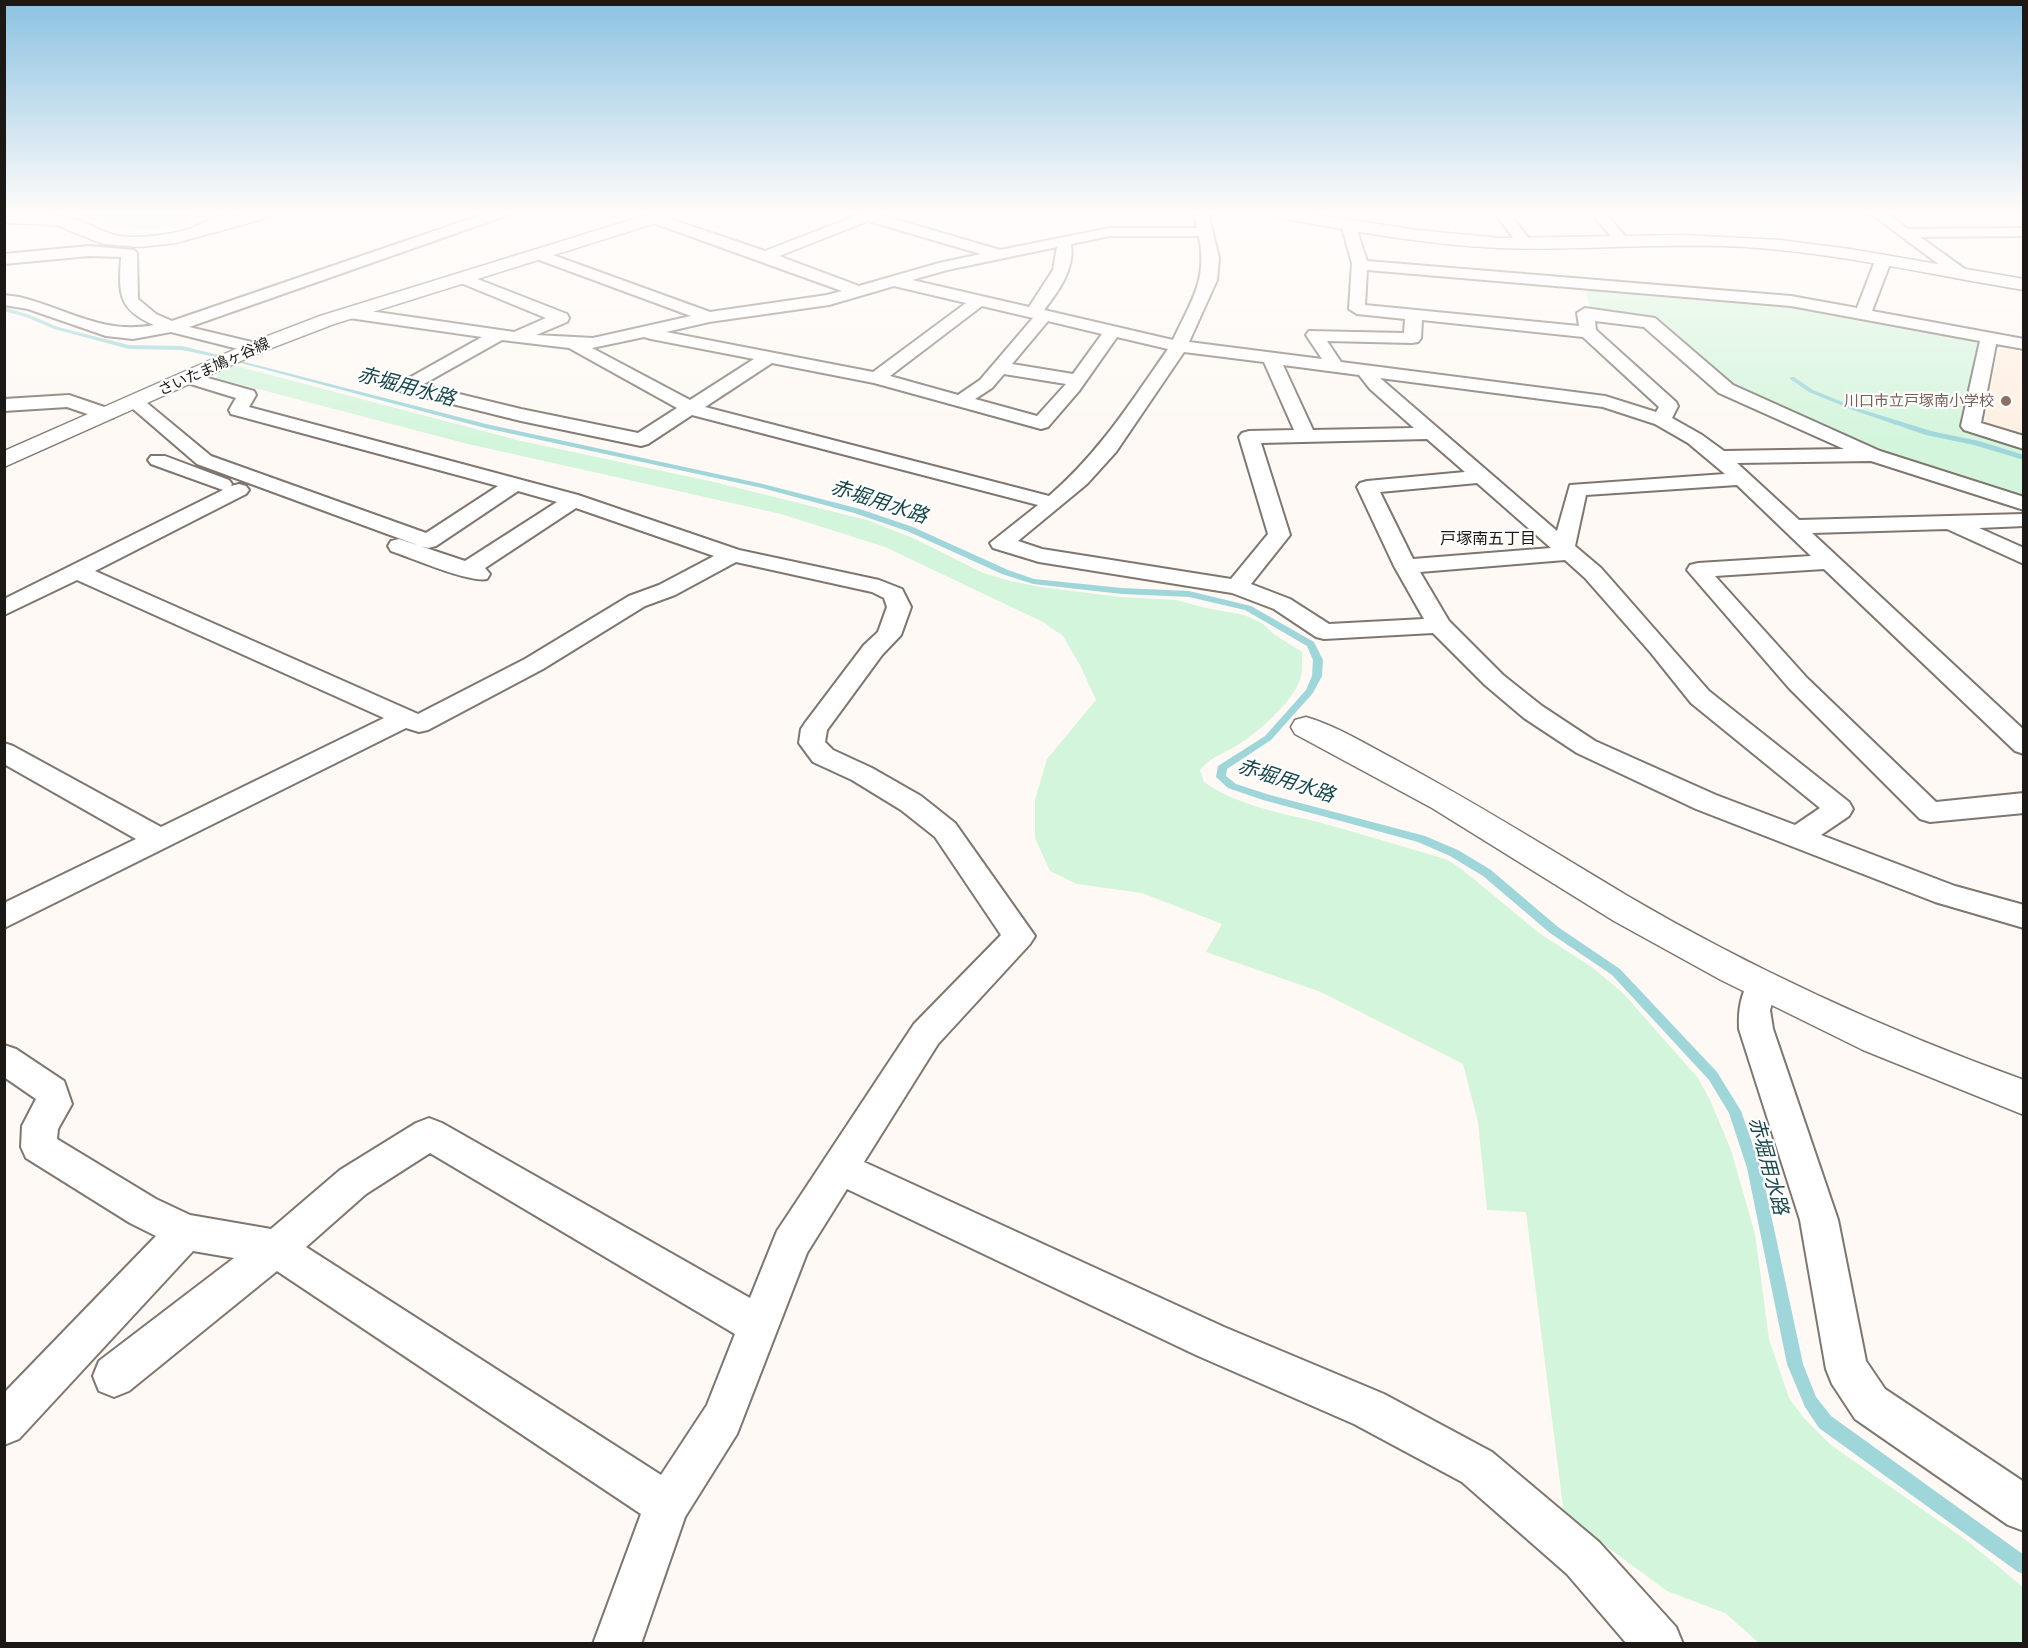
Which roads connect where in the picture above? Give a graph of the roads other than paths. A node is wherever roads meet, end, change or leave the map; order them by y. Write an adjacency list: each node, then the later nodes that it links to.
1 (130, 290): 24 (street)
2 (278, 290): 24 (street)
3 (424, 290): 18 (street, さいたま鳩ヶ谷線)
4 (491, 290): 27 (street)
5 (634, 290): 22 (street)
6 (854, 290): 15 (street)
7 (866, 290): 15 (street)
8 (934, 290): 17 (street)
9 (1051, 290): 21 (street)
10 (1204, 290): 31 (street)
11 (1358, 290): 19 (street)
12 (1577, 290): 23 (street)
13 (1658, 290): 20 (street)
14 (1872, 290): 20 (street)
15 (860, 292): 22 (street)
16 (4, 300): 24 (street)
17 (980, 300): 21 (street); 39 (street)
18 (349, 313): 27 (street); 32 (street, さいたま鳩ヶ谷線)
19 (1414, 313): 23 (street); 35 (street)
20 (1863, 313): 28 (street)
21 (1038, 314): 25 (street); 36 (street)
22 (709, 317): 26 (street)
23 (1587, 323): 46 (street); 50 (street)
24 (171, 327): 32 (street)
25 (1113, 331): 31 (street); 40 (street)
26 (642, 333): 29 (street); 33 (street)
27 (507, 336): 29 (street); 44 (street)
28 (1989, 337): 30 (street); 49 (street)
29 (580, 343): 44 (street)
30 (2024, 344)
31 (1179, 345): 34 (street); 59 (street)
32 (254, 348): 38 (street, さいたま鳩ヶ谷線)
33 (768, 358): 39 (street); 44 (street)
34 (1271, 358): 35 (street); 48 (street)
35 (1334, 365): 37 (street)
36 (1000, 368): 40 (street); 42 (street)
37 (1364, 369): 46 (street); 47 (street)
38 (190, 378): 41 (street, さいたま鳩ヶ谷線); 56 (street)
39 (876, 378): 42 (street)
40 (1078, 380): 42 (street)
41 (134, 402): 45 (street, さいたま鳩ヶ谷線); 56 (street)
42 (959, 402)
43 (4, 405): 45 (street)
44 (690, 408): 59 (street)
45 (106, 414): 52 (street, さいたま鳩ヶ谷線)
46 (1662, 420): 51 (street)
47 (1432, 433): 48 (street); 54 (street)
48 (1306, 435): 70 (street)
49 (2024, 443)
50 (1874, 455): 51 (street); 60 (street)
51 (1719, 457): 55 (street)
52 (4, 460)
53 (158, 460): 57 (street)
54 (1480, 477): 64 (street); 68 (street)
55 (1740, 479): 63 (street); 64 (street)
56 (514, 485): 58 (street)
57 (239, 490): 58 (street); 69 (street)
58 (574, 500): 65 (street)
59 (1053, 503): 70 (street)
60 (2024, 504)
61 (2024, 520): 62 (street)
62 (1950, 522): 63 (street); 66 (street)
63 (1792, 527): 67 (street)
64 (1566, 551): 68 (street); 78 (street)
65 (733, 555): 73 (street); 85 (street)
66 (2024, 557)
67 (1827, 562): 75 (street); 77 (street)
68 (1405, 566): 72 (street)
69 (76, 571): 71 (street); 73 (street)
70 (1237, 587): 72 (street)
71 (4, 608)
72 (1439, 625): 78 (street)
73 (406, 718): 79 (street)
74 (1306, 727): 82 (street)
75 (2024, 745)
76 (4, 752): 79 (street)
77 (2024, 803)
78 (1798, 837): 81 (street)
79 (161, 840): 80 (street)
80 (4, 917)
81 (2024, 917)
82 (1762, 985): 84 (street); 92 (street)
83 (4, 1059): 86 (street)
84 (2024, 1098)
85 (839, 1168): 88 (street); 94 (street)
86 (186, 1232): 87 (street); 90 (street)
87 (277, 1248): 88 (street); 89 (street); 91 (street)
88 (758, 1325): 91 (street)
89 (114, 1376)
90 (4, 1424)
91 (667, 1505): 93 (street)
92 (2024, 1509)
93 (617, 1644)
94 (1659, 1644)

